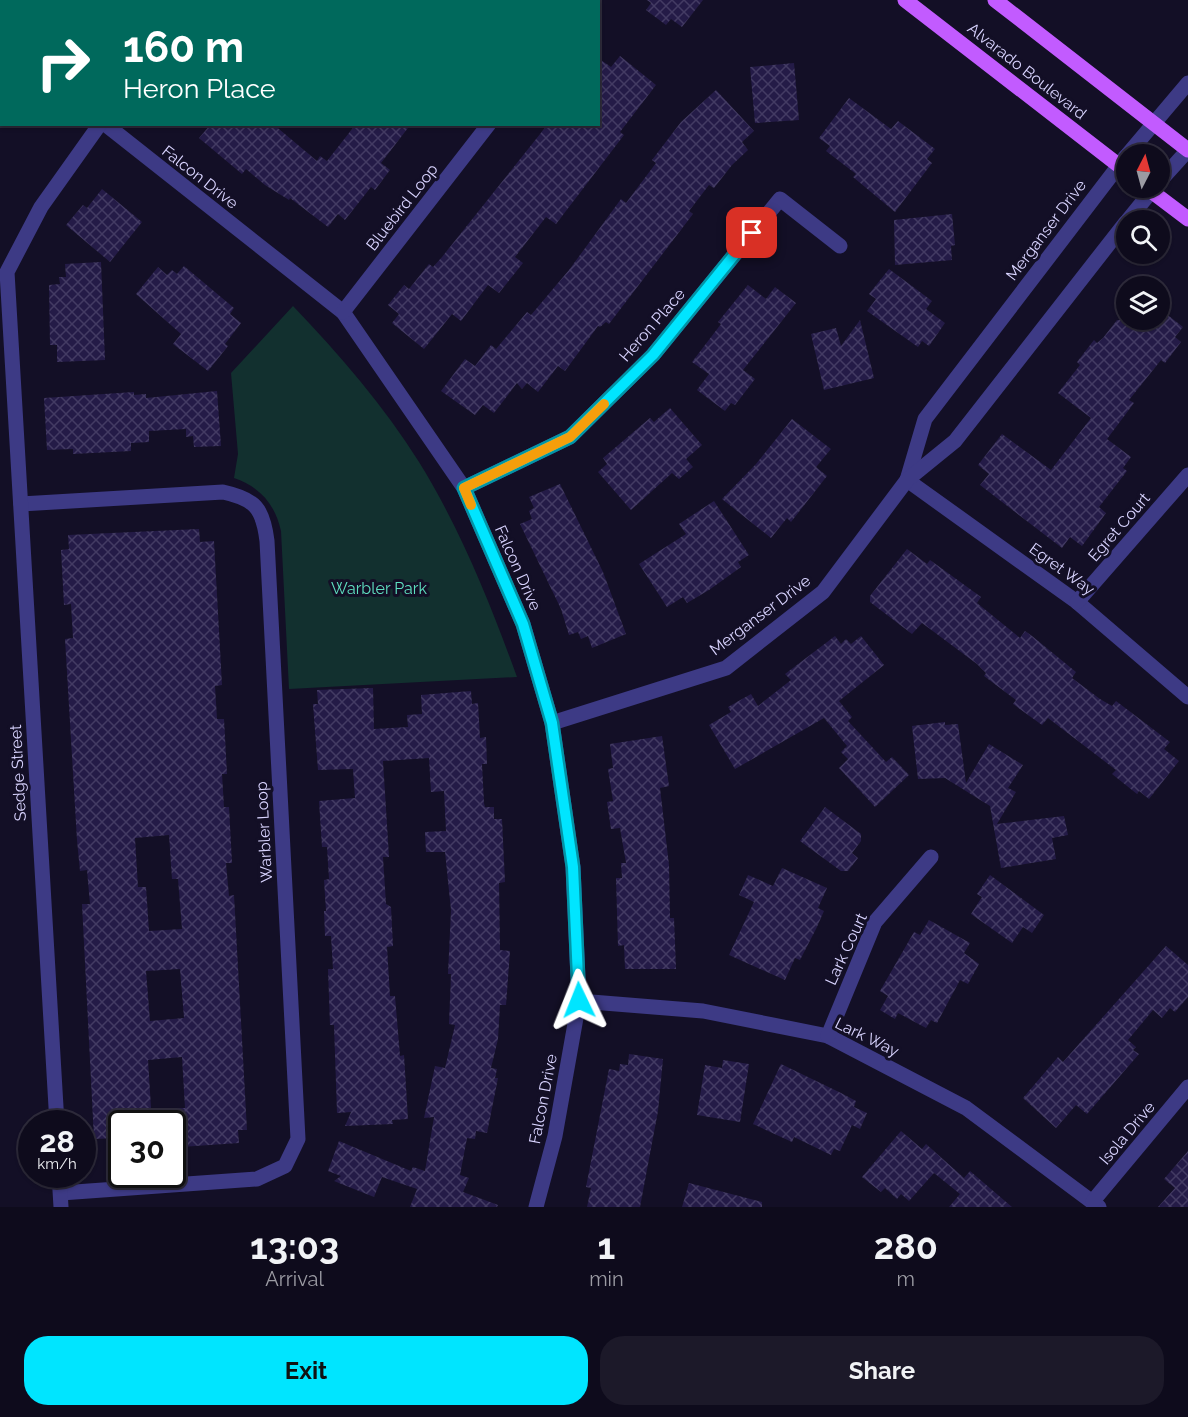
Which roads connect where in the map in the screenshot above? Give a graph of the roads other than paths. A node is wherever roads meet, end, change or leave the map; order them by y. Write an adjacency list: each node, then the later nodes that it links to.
1 (905, 0): 10 (main road, Alvarado Boulevard)
2 (995, 0): 4 (main road)
3 (1188, 83): 4 (street, Merganser Drive)
4 (1155, 123): 8 (street, Merganser Drive); 9 (main road)
5 (102, 126): 23 (street, Sedge Street)
6 (106, 126): 19 (street, Falcon Drive)
7 (487, 126): 19 (street, Bluebird Loop)
8 (1138, 144)
9 (1188, 150): 11 (street, Merganser Drive)
10 (1116, 154)
11 (1170, 169)
12 (1116, 173): 21 (street, Merganser Drive)
13 (1145, 198): 15 (street, Merganser Drive)
14 (1165, 198): 16 (main road)
15 (1135, 210)
16 (1188, 219)
17 (1116, 235): 21 (street, Merganser Drive)
18 (840, 246): 22 (street, Heron Place)
19 (344, 312): 22 (street, Falcon Drive)
20 (1188, 475): 24 (street, Egret Court)
21 (907, 480): 24 (street, Egret Way); 26 (street, Merganser Drive)
22 (464, 488): 26 (street, Falcon Drive)
23 (21, 504): 31 (street, Sedge Street); 32 (street, Warbler Loop)
24 (1077, 602): 25 (street, Egret Way)
25 (1188, 697)
26 (552, 723): 28 (street, Falcon Drive)
27 (931, 857): 29 (street, Lark Court)
28 (579, 1000): 29 (street, Lark Way); 34 (street, Falcon Drive)
29 (828, 1036): 33 (street, Lark Way)
30 (1188, 1087): 33 (street, Isola Drive)
31 (56, 1110)
32 (61, 1200)
33 (1096, 1204)
34 (536, 1207)

